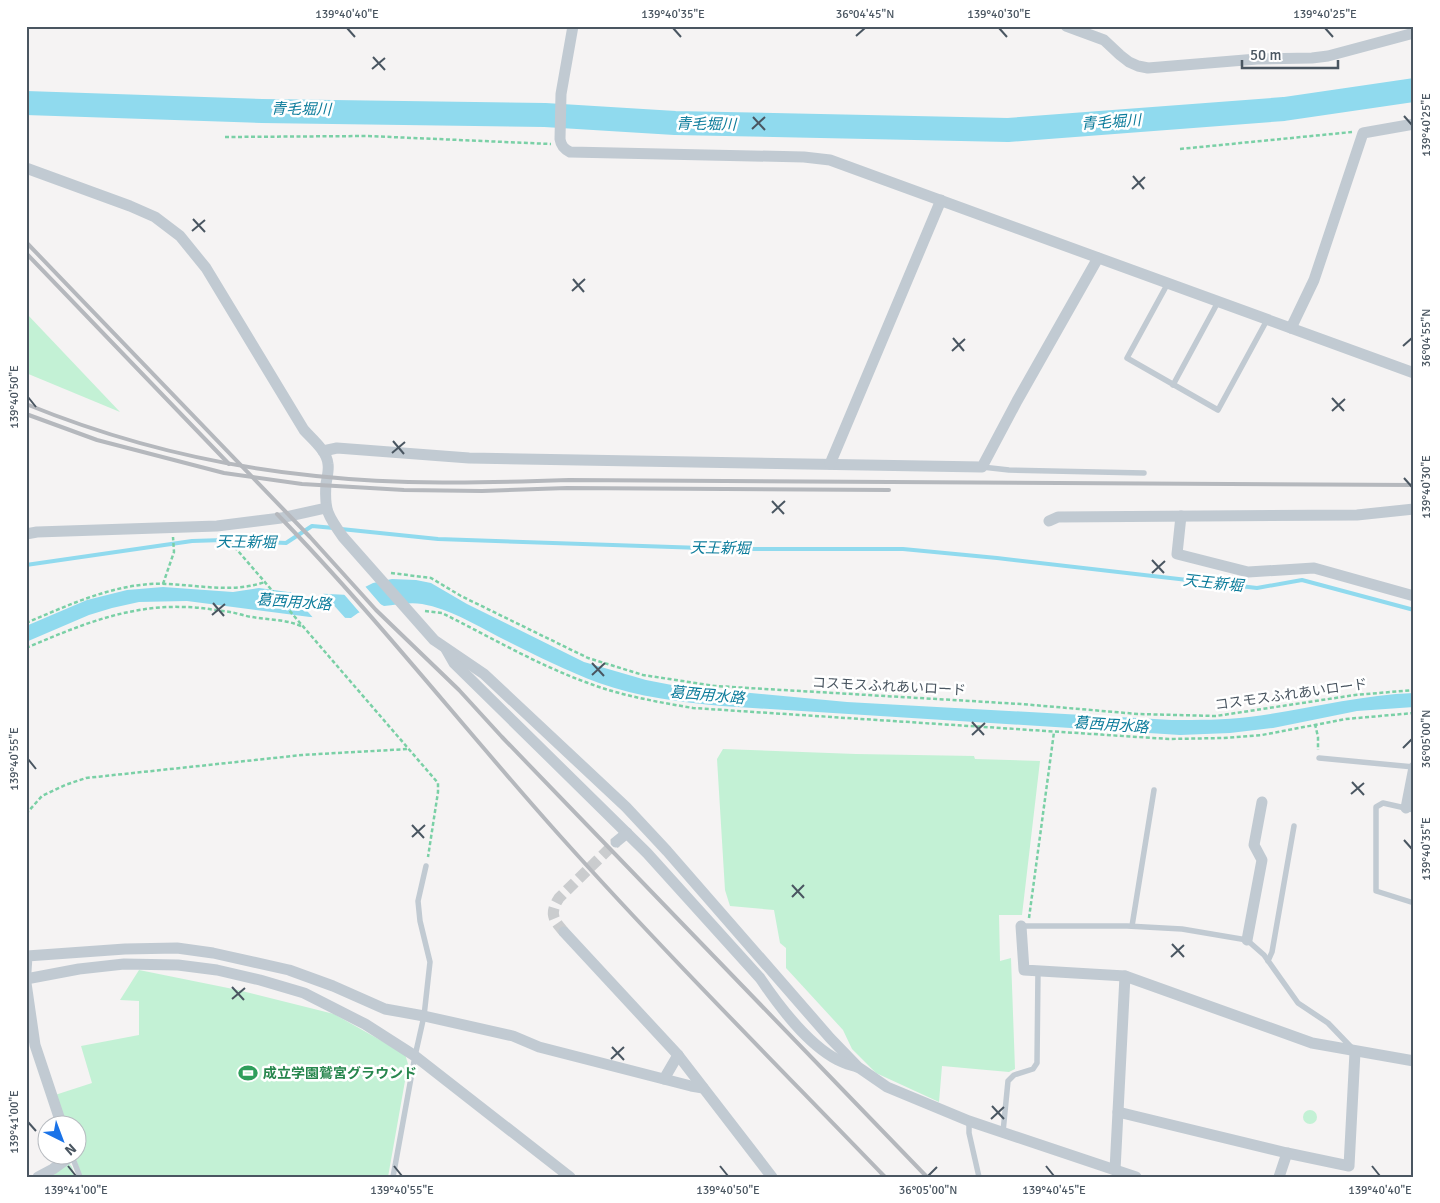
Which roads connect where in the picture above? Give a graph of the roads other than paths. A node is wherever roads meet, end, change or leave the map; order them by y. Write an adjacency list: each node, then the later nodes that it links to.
1 (573, 26): 7 (street)
2 (1066, 26): 3 (street)
3 (1095, 30): 4 (street)
4 (1414, 33)
5 (1414, 124): 12 (street)
6 (26, 168): 15 (street)
7 (941, 200): 8 (street); 16 (street)
8 (1098, 258): 9 (street); 17 (street)
9 (1168, 283): 10 (street); 14 (lane)
10 (1218, 302): 11 (street); 14 (lane)
11 (1267, 320): 12 (street); 14 (lane)
12 (1291, 328): 13 (street)
13 (1414, 373)
14 (1173, 385)
15 (323, 451): 16 (street); 19 (street)
16 (830, 464): 17 (street)
17 (982, 466): 18 (lane)
18 (1144, 473)
19 (326, 508): 23 (street); 25 (street)
20 (1414, 509): 21 (street)
21 (1180, 516): 22 (street); 24 (street)
22 (1049, 521)
23 (26, 534)
24 (1414, 596)
25 (445, 648): 32 (street); 46 (street)
26 (1319, 758): 27 (lane)
27 (1414, 767): 30 (street)
28 (1154, 790): 37 (lane)
29 (1262, 802): 39 (street)
30 (1410, 809): 35 (lane)
31 (1294, 826): 40 (lane)
32 (627, 833): 33 (street); 44 (street)
33 (616, 842)
34 (426, 866): 47 (lane)
35 (1414, 903)
36 (1025, 926): 37 (lane); 41 (street)
37 (1132, 926): 39 (lane)
38 (564, 932): 49 (street)
39 (1247, 940): 40 (lane)
40 (1268, 961): 48 (lane)
41 (1038, 971): 43 (street); 58 (lane)
42 (26, 972): 47 (street)
43 (1125, 976): 48 (street); 55 (street)
44 (760, 978): 46 (street); 52 (street)
45 (26, 981): 50 (street); 56 (street)
46 (794, 995): 52 (street)
47 (424, 1016): 50 (lane); 53 (street)
48 (1355, 1052): 51 (street); 59 (street)
49 (678, 1055): 53 (street); 54 (street)
50 (415, 1056): 63 (lane); 64 (street)
51 (1414, 1061)
52 (858, 1067): 57 (street)
53 (664, 1080): 54 (street)
54 (703, 1088): 65 (street)
55 (1118, 1112): 59 (street); 61 (street)
56 (59, 1116)
57 (969, 1121): 58 (street); 66 (lane)
58 (1003, 1132): 61 (street)
59 (1287, 1153): 68 (street)
60 (57, 1166): 62 (street)
61 (1115, 1170): 67 (street)
62 (38, 1177)
63 (393, 1177)
64 (570, 1177)
65 (772, 1177)
66 (979, 1177)
67 (1136, 1177)
68 (1279, 1177)

